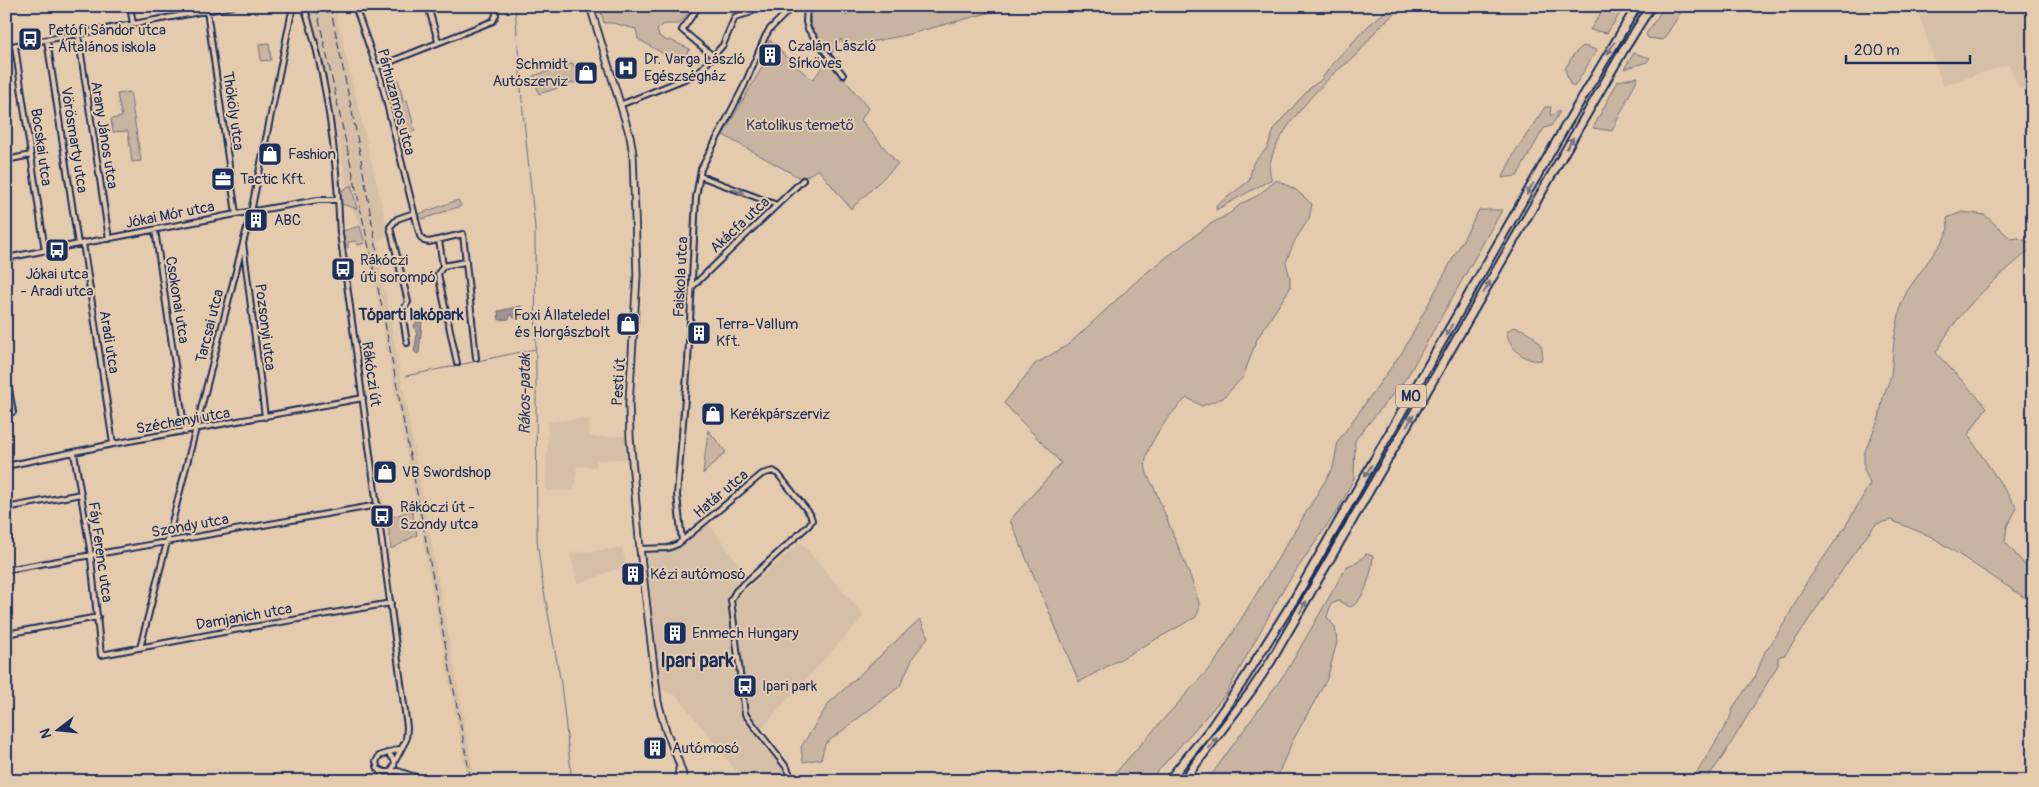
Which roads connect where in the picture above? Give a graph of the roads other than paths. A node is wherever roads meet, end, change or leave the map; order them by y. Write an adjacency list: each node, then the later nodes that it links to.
1 (130, 6): 16 (street)
2 (233, 6): 15 (street)
3 (293, 6): 32 (street, Tarcsai utca)
4 (304, 6): 30 (street, Rákóczi út)
5 (355, 6): 23 (street, Párhuzamos utca)
6 (428, 6): 19 (street)
7 (495, 6): 19 (street)
8 (590, 6): 25 (main road, Pesti út)
9 (699, 6): 22 (street)
10 (757, 6): 22 (street)
11 (793, 6): 28 (street, Faiskola utca)
12 (807, 6): 24 (street)
13 (1637, 6): 82 (highway, M0, one-way to 82)
14 (1651, 6): 83 (highway, M0, one-way to 14)
15 (207, 11): 16 (street); 34 (street, Thököly utca)
16 (133, 24): 17 (street)
17 (78, 34): 18 (street); 36 (street, Arany János utca)
18 (47, 40): 20 (street); 39 (street, Vörösmarty utca)
19 (438, 41): 23 (street)
20 (14, 46): 21 (street); 26 (street, Bocskai utca)
21 (6, 47)
22 (713, 56): 25 (street)
23 (377, 68): 33 (street, Párhuzamos utca)
24 (842, 75)
25 (620, 105): 62 (main road, Pesti út)
26 (31, 155): 27 (street); 40 (street, Bocskai utca)
27 (6, 160)
28 (700, 176): 31 (street, one-way to 31); 44 (street, Faiskola utca)
29 (803, 180): 31 (street, Akácfa utca)
30 (338, 200): 32 (street, Jókai Mór utca); 49 (street, Rákóczi út)
31 (778, 205): 44 (street, Akácfa utca)
32 (251, 212): 34 (street, Jókai Mór utca); 37 (street, Tarcsai utca)
33 (414, 213): 38 (street, Párhuzamos utca); 45 (street)
34 (236, 214): 35 (street, Jókai Mór utca)
35 (155, 230): 36 (street, Jókai Mór utca); 53 (street, Csokonai utca)
36 (109, 238): 39 (street, Jókai Mór utca)
37 (243, 240): 51 (street, Pozsonyi utca); 52 (street, Tarcsai utca)
38 (439, 240): 42 (street); 43 (street)
39 (81, 244): 40 (street, Jókai Mór utca); 54 (street, Aradi utca)
40 (45, 251): 41 (street, Jókai Mór utca)
41 (6, 258)
42 (465, 262): 43 (street); 46 (street)
43 (443, 266): 47 (street)
44 (692, 286): 61 (street, Faiskola utca)
45 (407, 343)
46 (476, 358)
47 (457, 363)
48 (6, 372): 50 (street)
49 (363, 398): 51 (street, Széchenyi utca); 58 (street, Rákóczi út)
50 (6, 414)
51 (265, 417): 52 (street, Széchenyi utca)
52 (195, 430): 53 (street, Széchenyi utca); 60 (street, Tarcsai utca)
53 (186, 432): 54 (street, Széchenyi utca)
54 (113, 444): 55 (street, Széchenyi utca)
55 (74, 453): 56 (street, Széchenyi utca); 57 (street, Fáy Ferenc utca)
56 (6, 466)
57 (80, 494): 59 (street); 63 (street, Fáy Ferenc utca)
58 (378, 505): 60 (street, Szondy utca); 65 (street, Rákóczi út)
59 (6, 508)
60 (168, 541): 63 (street, Szondy utca); 68 (street, Tarcsai utca)
61 (682, 541): 62 (street, Határ utca); 81 (street, Határ utca)
62 (640, 549): 72 (main road, Pesti út)
63 (89, 554): 64 (street, Szondy utca); 66 (street, Fáy Ferenc utca)
64 (6, 570)
65 (391, 603): 68 (street, Damjanich utca); 70 (street, Rákóczi út)
66 (98, 617): 67 (street); 69 (street, Fáy Ferenc utca)
67 (6, 634)
68 (140, 648): 69 (street, Damjanich utca)
69 (101, 655)
70 (403, 747): 71 (street); 73 (street, Rákóczi út)
71 (389, 754): 73 (street); 74 (street)
72 (678, 760): 79 (main road, Pesti út); 80 (main road, Pesti út)
73 (395, 762): 75 (street); 76 (street)
74 (380, 771): 75 (street); 77 (street)
75 (389, 772): 76 (street); 77 (street)
76 (406, 773): 78 (street)
77 (384, 781)
78 (427, 781)
79 (678, 781)
80 (685, 781)
81 (793, 781)
82 (1168, 781)
83 (1183, 781)

